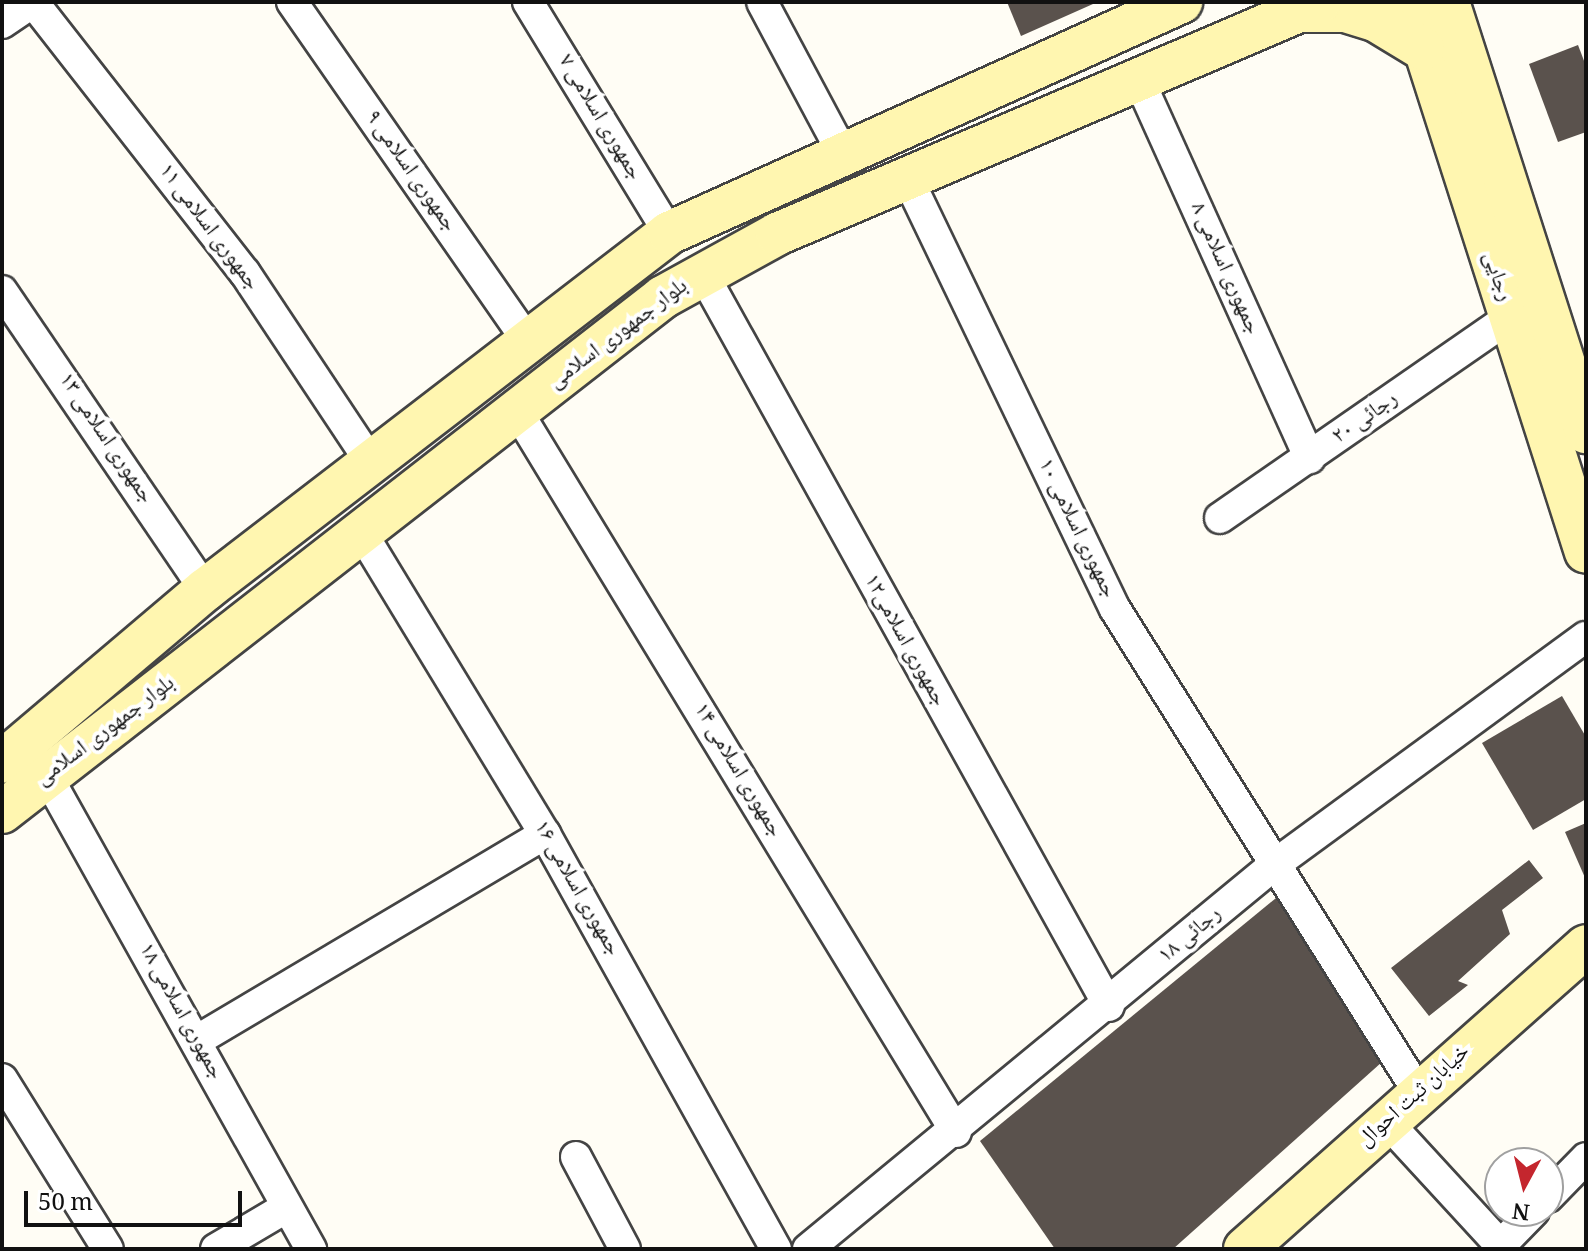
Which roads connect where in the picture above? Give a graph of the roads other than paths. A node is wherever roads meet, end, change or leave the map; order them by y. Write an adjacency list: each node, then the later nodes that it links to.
1 (33, 2): 9 (street); 21 (street, جمهوری اسلامی ۱۱)
2 (292, 2): 17 (street, جمهوری اسلامی ۹)
3 (528, 2): 13 (street, جمهوری اسلامی ۷)
4 (762, 2): 11 (street)
5 (1181, 2): 11 (main road, بلوار جمهوری اسلامی)
6 (1410, 2): 8 (main road, رجایی)
7 (1310, 7): 8 (main road); 10 (main road, بلوار جمهوری اسلامی)
8 (1447, 21): 16 (main road, رجایی); 19 (main road, رجایی)
9 (2, 23)
10 (1139, 80): 12 (main road, بلوار جمهوری اسلامی); 20 (street, جمهوری اسلامی ۸)
11 (842, 152): 13 (main road, بلوار جمهوری اسلامی)
12 (907, 177): 14 (main road, بلوار جمهوری اسلامی); 31 (street, جمهوری اسلامی ۱۰)
13 (669, 233): 17 (main road, بلوار جمهوری اسلامی)
14 (703, 274): 18 (main road, بلوار جمهوری اسلامی); 33 (street, جمهوری اسلامی۱۲)
15 (2, 291): 25 (street, جمهوری اسلامی ۱۳)
16 (1509, 318): 20 (street, رجائی ۲۰); 24 (main road, رجایی)
17 (528, 341): 21 (main road, بلوار جمهوری اسلامی)
18 (517, 411): 23 (main road, بلوار جمهوری اسلامی); 38 (street, جمهوری اسلامی ۱۴)
19 (1586, 432)
20 (1310, 458): 22 (street, رجائی ۲۰)
21 (371, 463): 25 (main road, بلوار جمهوری اسلامی)
22 (1220, 518)
23 (363, 535): 28 (main road, بلوار جمهوری اسلامی); 30 (street, جمهوری اسلامی ۱۶)
24 (1586, 552)
25 (205, 590): 27 (main road, بلوار جمهوری اسلامی)
26 (1586, 637): 31 (street, رجائی ۱۸)
27 (2, 762)
28 (47, 776): 29 (main road, بلوار جمهوری اسلامی); 34 (street, جمهوری اسلامی ۱۸)
29 (2, 812)
30 (545, 834): 34 (street); 44 (street, جمهوری اسلامی ۱۶)
31 (1274, 865): 33 (street, رجائی ۱۸); 36 (street, جمهوری اسلامی ۱۰)
32 (1586, 946): 36 (main road, خیابان ثبت احوال)
33 (1109, 1006): 38 (street, رجائی ۱۸)
34 (196, 1041): 42 (street, جمهوری اسلامی ۱۸)
35 (2, 1079): 46 (street)
36 (1419, 1093): 37 (main road, خیابان ثبت احوال)
37 (1388, 1123): 45 (street); 51 (main road, خیابان ثبت احوال)
38 (956, 1132): 50 (street, رجائی ۱۸)
39 (576, 1157): 49 (street)
40 (1586, 1158): 41 (street)
41 (1564, 1181)
42 (287, 1207): 47 (street); 48 (street, جمهوری اسلامی ۱۸)
43 (1520, 1227): 45 (street)
44 (774, 1248)
45 (1501, 1248)
46 (108, 1249)
47 (216, 1249)
48 (311, 1249)
49 (625, 1249)
50 (808, 1249)
51 (1245, 1249)

